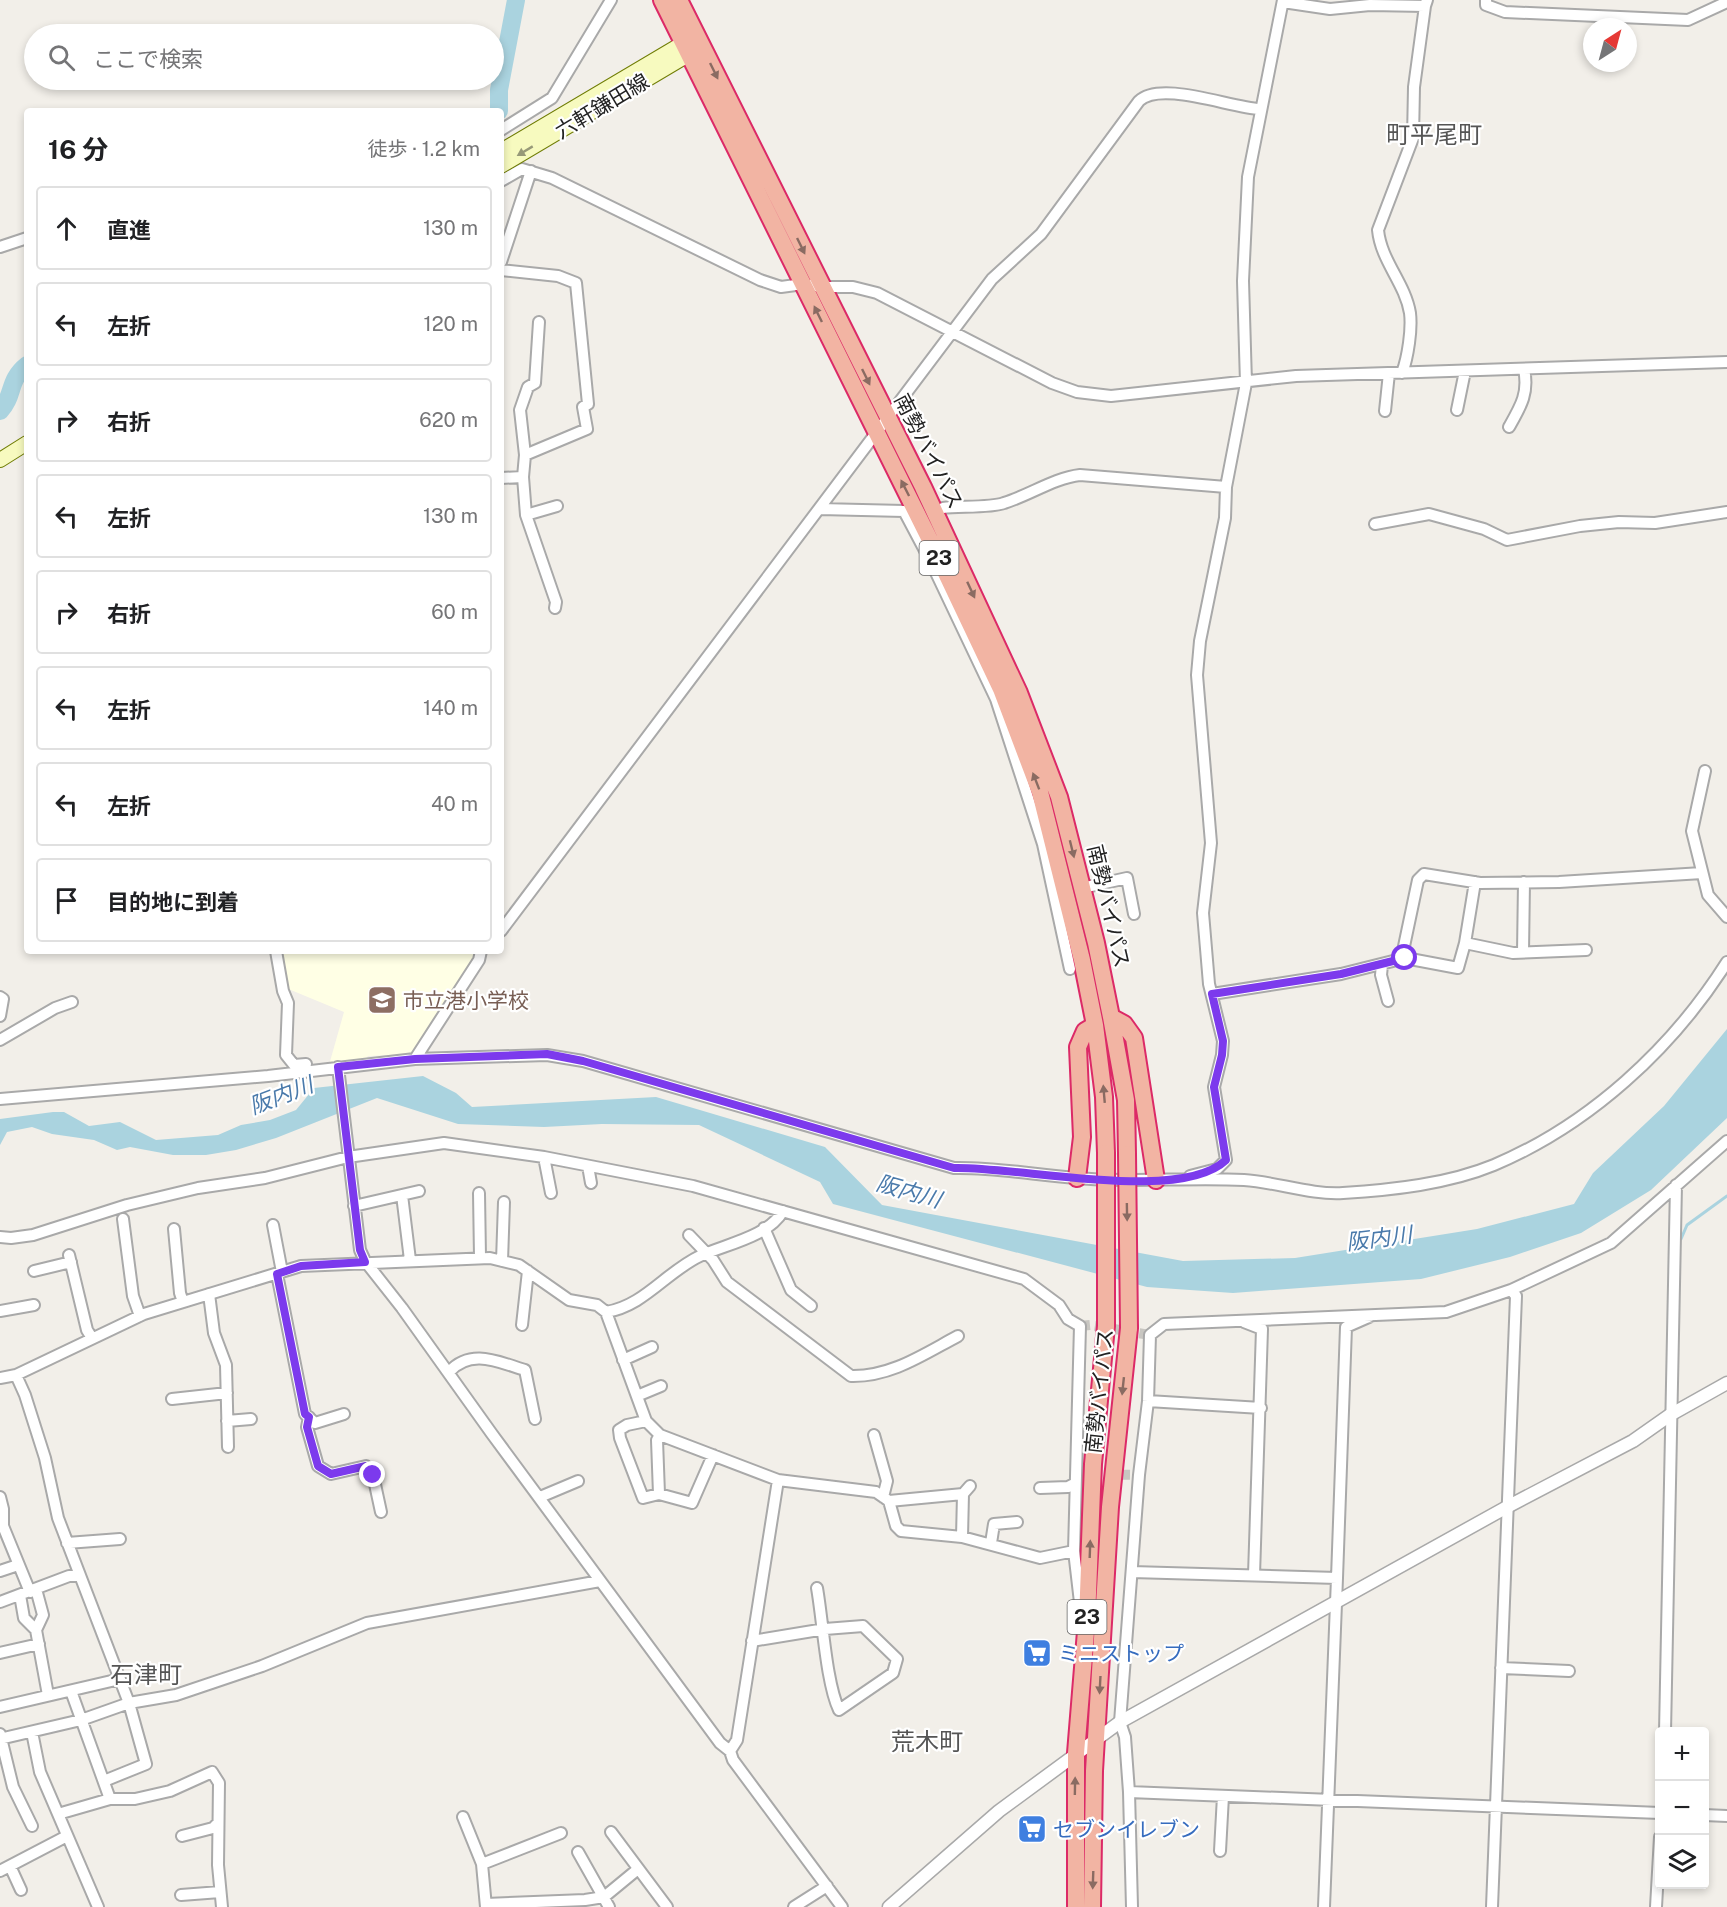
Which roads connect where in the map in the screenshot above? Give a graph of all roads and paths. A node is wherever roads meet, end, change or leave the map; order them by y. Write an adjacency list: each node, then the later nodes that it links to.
1 (611, 0): 10 (street)
2 (662, 0): 8 (highway, 南勢バイパス / 23)
3 (679, 0): 8 (highway, 南勢バイパス / 23)
4 (1486, 0): 6 (street)
5 (1283, 1): 7 (street); 9 (street)
6 (1727, 2)
7 (1426, 3): 27 (street)
8 (693, 45): 11 (main road, 六軒鎌田線); 12 (main road, 六軒鎌田線, one-way to 12); 19 (highway, 南勢バイパス / 23); 20 (highway, 南勢バイパス / 23, one-way to 20)
9 (1260, 109): 22 (street); 28 (street)
10 (504, 128)
11 (504, 149)
12 (504, 164)
13 (531, 171): 14 (street); 17 (street); 19 (street)
14 (504, 179)
15 (24, 239): 16 (street)
16 (0, 247)
17 (504, 253)
18 (504, 270): 36 (street)
19 (803, 284): 20 (street); 31 (highway, 南勢バイパス / 23, one-way to 19)
20 (822, 287): 22 (street); 31 (highway, 南勢バイパス / 23, one-way to 31)
21 (539, 322): 36 (street)
22 (952, 333): 28 (street); 31 (street)
23 (1727, 362): 24 (street)
24 (1524, 369): 25 (street); 32 (street)
25 (1465, 370): 27 (street); 29 (street)
26 (1389, 373): 27 (street); 28 (street); 30 (street)
27 (1402, 373)
28 (1246, 383): 40 (street)
29 (1457, 410)
30 (1385, 411)
31 (881, 424): 43 (street); 52 (highway, 南勢バイパス / 23, one-way to 52); 71 (highway, 南勢バイパス / 23, one-way to 31)
32 (1509, 428)
33 (24, 436): 35 (main road)
34 (24, 445): 37 (main road)
35 (0, 450)
36 (525, 455): 38 (street)
37 (0, 460)
38 (523, 477): 39 (street); 45 (street)
39 (504, 478)
40 (1226, 487): 42 (street); 65 (street)
41 (556, 506): 45 (street)
42 (943, 508)
43 (820, 509): 55 (street); 64 (street)
44 (1727, 512): 46 (street)
45 (526, 515): 47 (street)
46 (1375, 524)
47 (555, 608)
48 (1705, 771): 49 (street)
49 (1702, 873): 51 (street); 54 (street)
50 (1475, 882): 51 (street); 56 (street); 61 (street)
51 (1524, 882): 58 (street)
52 (1082, 888): 53 (street); 70 (highway, 南勢バイパス / 23)
53 (1134, 914)
54 (1727, 917)
55 (504, 927)
56 (1465, 943): 58 (street); 61 (street)
57 (1586, 950): 58 (street)
58 (1523, 952)
59 (277, 954): 74 (street)
60 (481, 954): 73 (street)
61 (1405, 958): 63 (street)
62 (1727, 962): 82 (street)
63 (1382, 965): 65 (street); 67 (street)
64 (1070, 969)
65 (1212, 994): 82 (street)
66 (0, 997): 69 (street)
67 (1388, 1001)
68 (72, 1002): 72 (street)
69 (0, 1016)
70 (1111, 1017): 83 (highway); 188 (highway, 南勢バイパス / 23, one-way to 188, bridge)
71 (1095, 1025): 81 (highway); 170 (highway, 南勢バイパス / 23, one-way to 71, bridge)
72 (0, 1040)
73 (415, 1059): 75 (street); 81 (street)
74 (325, 1068): 75 (street); 76 (street)
75 (338, 1070): 78 (street)
76 (0, 1099)
77 (1727, 1141): 85 (street)
78 (348, 1154): 79 (street); 91 (street); 98 (street)
79 (544, 1157): 80 (street); 87 (street)
80 (588, 1166): 84 (street); 92 (street)
81 (1077, 1178): 83 (street)
82 (1184, 1179): 83 (street)
83 (1156, 1180)
84 (591, 1183)
85 (1676, 1185): 107 (street); 133 (street)
86 (419, 1191): 89 (street)
87 (551, 1192)
88 (479, 1193): 100 (street)
89 (402, 1195): 91 (street); 101 (street)
90 (504, 1202): 102 (street)
91 (354, 1206): 103 (street)
92 (783, 1211): 95 (street); 145 (street)
93 (123, 1220): 115 (street)
94 (273, 1225): 106 (street)
95 (764, 1228): 99 (street); 111 (street)
96 (174, 1229): 109 (street)
97 (689, 1235): 99 (street)
98 (0, 1237)
99 (706, 1254): 113 (street); 118 (street)
100 (480, 1257): 101 (street); 102 (street)
101 (410, 1260): 103 (street)
102 (502, 1261): 105 (street)
103 (365, 1262): 106 (street); 122 (street)
104 (34, 1271): 119 (street)
105 (528, 1271): 113 (street); 117 (street)
106 (280, 1273): 108 (street); 134 (street)
107 (1511, 1290): 114 (street); 151 (street)
108 (209, 1294): 109 (street); 127 (street)
109 (183, 1302): 115 (street)
110 (34, 1305): 112 (street)
111 (811, 1306)
112 (0, 1311)
113 (606, 1312): 121 (street)
114 (1377, 1314): 116 (street); 164 (street)
115 (140, 1316): 119 (street)
116 (1238, 1319): 130 (street); 131 (street)
117 (522, 1325)
118 (958, 1336)
119 (92, 1338): 123 (street)
120 (652, 1347): 121 (street)
121 (623, 1359): 128 (street)
122 (448, 1372): 136 (street); 149 (street)
123 (16, 1375): 124 (street); 156 (street)
124 (0, 1378)
125 (1727, 1383): 133 (street)
126 (661, 1386): 128 (street)
127 (227, 1393): 129 (street); 137 (street)
128 (637, 1396): 138 (street)
129 (172, 1399)
130 (1148, 1401): 131 (street); 161 (street)
131 (1261, 1408): 162 (street)
132 (344, 1414): 134 (street)
133 (1670, 1415): 151 (street); 185 (street)
134 (309, 1417): 152 (street)
135 (250, 1419): 137 (street)
136 (535, 1419)
137 (227, 1421): 141 (street)
138 (646, 1421): 140 (street); 147 (street)
139 (874, 1434): 150 (street)
140 (660, 1435): 142 (street); 147 (street)
141 (228, 1447)
142 (713, 1455): 144 (street); 147 (street)
143 (578, 1480): 149 (street)
144 (778, 1480): 150 (street); 173 (street)
145 (1074, 1484): 146 (street); 158 (street)
146 (1040, 1488)
147 (658, 1494)
148 (0, 1497): 159 (street)
149 (540, 1497): 165 (street)
150 (886, 1499): 154 (street); 154 (street)
151 (1507, 1507): 168 (street); 176 (street)
152 (381, 1512)
153 (1017, 1522): 157 (street)
154 (962, 1538): 157 (street)
155 (120, 1539): 156 (street)
156 (67, 1543): 163 (street)
157 (992, 1543): 158 (street)
158 (1074, 1551): 170 (street)
159 (18, 1565): 160 (street); 167 (street)
160 (0, 1571)
161 (1132, 1572): 162 (street); 184 (street)
162 (1254, 1575): 164 (street)
163 (80, 1576): 167 (street); 178 (street)
164 (1337, 1578): 168 (street)
165 (600, 1581): 181 (street); 189 (street)
166 (817, 1588): 171 (street)
167 (28, 1592): 169 (street); 172 (street); 172 (street)
168 (1336, 1601): 184 (street); 195 (street)
169 (0, 1602)
170 (1087, 1619): 190 (highway, 南勢バイパス / 23)
171 (825, 1629): 171 (street); 173 (street)
172 (36, 1630): 174 (street)
173 (753, 1641): 189 (street)
174 (39, 1644): 175 (street); 180 (street)
175 (0, 1653)
176 (1501, 1668): 177 (street); 196 (street)
177 (1569, 1671)
178 (120, 1679): 179 (street); 181 (street)
179 (71, 1691): 180 (street); 183 (street)
180 (48, 1695): 182 (street)
181 (129, 1703): 183 (street); 191 (street)
182 (0, 1707)
183 (81, 1720): 186 (street); 191 (street)
184 (1120, 1722): 188 (street); 192 (street)
185 (1665, 1727)
186 (32, 1732): 187 (street); 198 (street)
187 (0, 1737): 203 (street)
188 (1098, 1738): 190 (street); 227 (highway, 南勢バイパス / 23, one-way to 227)
189 (730, 1750): 213 (street)
190 (1076, 1754): 225 (street); 226 (highway, 南勢バイパス / 23, one-way to 190)
191 (104, 1781): 194 (street)
192 (1128, 1792): 193 (street); 228 (street)
193 (1223, 1796): 195 (street); 208 (street)
194 (110, 1799): 198 (street); 202 (street)
195 (1327, 1799): 196 (street); 229 (street)
196 (1495, 1806): 197 (street); 230 (street)
197 (1655, 1813)
198 (58, 1814): 206 (street)
199 (1709, 1815): 200 (street)
200 (1727, 1816)
201 (463, 1817): 210 (street)
202 (218, 1823): 207 (street); 216 (street)
203 (32, 1826)
204 (611, 1832): 212 (street)
205 (561, 1833): 210 (street)
206 (67, 1836): 211 (street); 220 (street)
207 (182, 1836)
208 (1220, 1851)
209 (579, 1852): 218 (street)
210 (482, 1864): 219 (street)
211 (5, 1869): 215 (street)
212 (638, 1869): 218 (street); 222 (street)
213 (827, 1886): 223 (street); 224 (street)
214 (1657, 1889): 231 (street)
215 (21, 1890)
216 (220, 1892): 217 (street); 221 (street)
217 (181, 1895)
218 (607, 1902): 219 (street)
219 (486, 1905)
220 (98, 1907)
221 (222, 1907)
222 (667, 1907)
223 (794, 1907)
224 (842, 1907)
225 (889, 1907)
226 (1076, 1907)
227 (1092, 1907)
228 (1132, 1907)
229 (1324, 1907)
230 (1492, 1907)
231 (1656, 1907)

